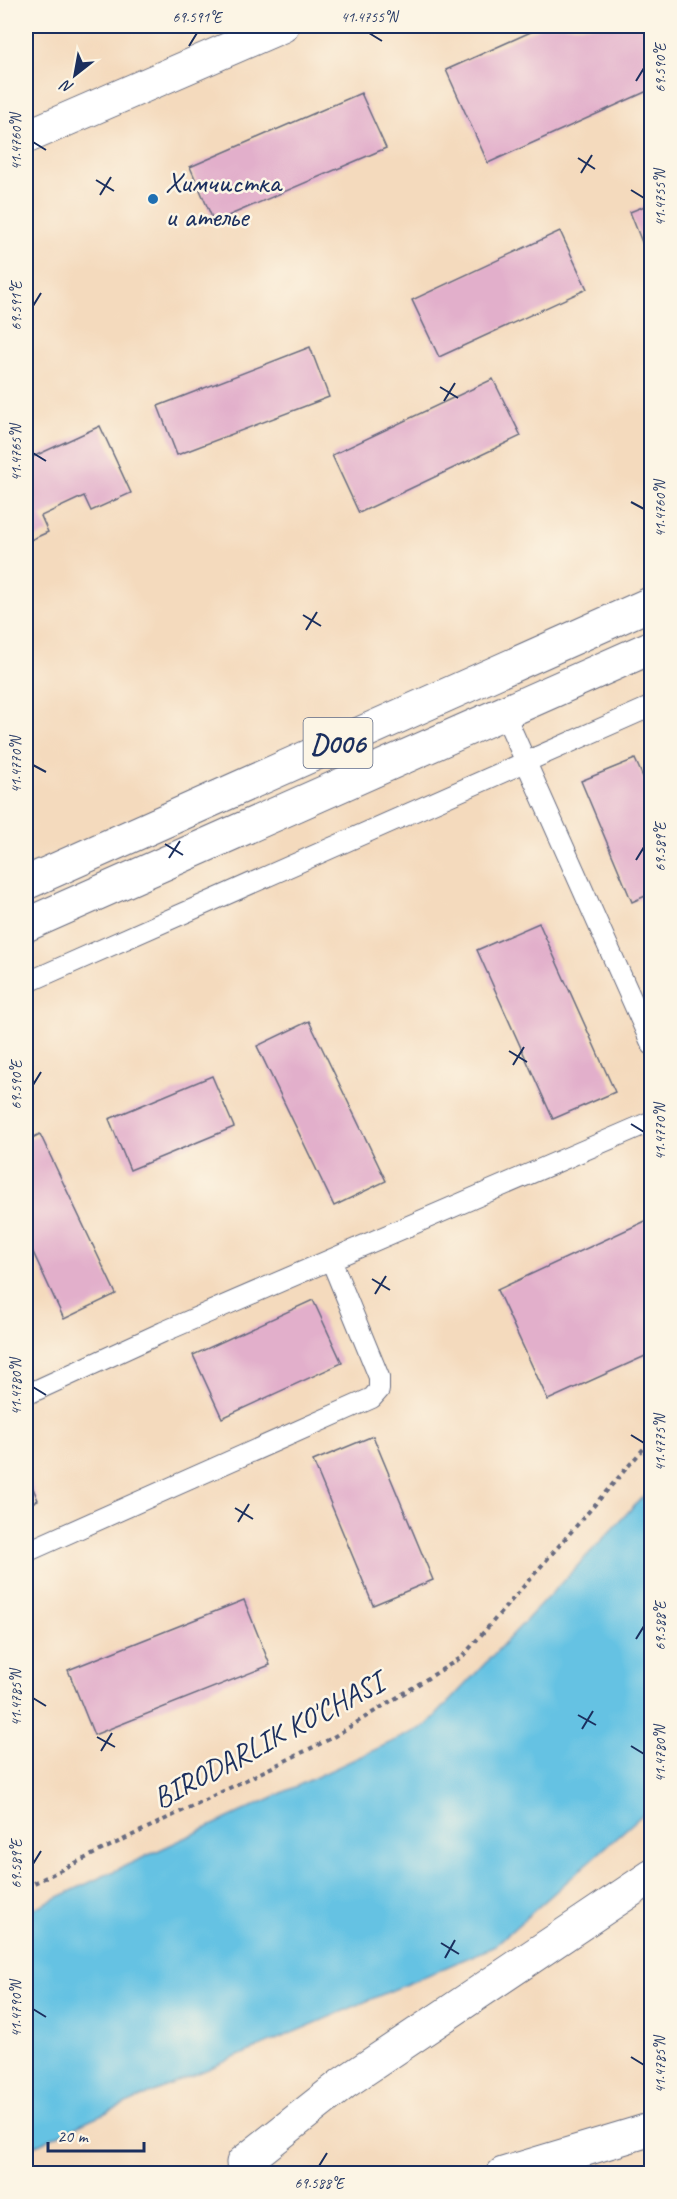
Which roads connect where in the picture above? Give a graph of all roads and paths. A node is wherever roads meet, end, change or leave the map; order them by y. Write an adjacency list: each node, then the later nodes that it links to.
1 (282, 26): 2 (main road)
2 (26, 136)
3 (651, 603): 8 (main road, D006)
4 (651, 647): 6 (main road, D006)
5 (651, 706): 7 (lane)
6 (504, 713): 7 (lane); 9 (main road, D006)
7 (526, 762): 10 (lane); 11 (lane)
8 (26, 883)
9 (26, 925)
10 (26, 983)
11 (651, 1045)
12 (651, 1121): 13 (lane)
13 (331, 1260): 14 (lane); 16 (lane)
14 (26, 1395)
15 (651, 1439): 18 (path, BIRODARLIK KO'CHASI)
16 (26, 1552)
17 (651, 1876): 20 (main road)
18 (26, 1887)
19 (651, 2129): 21 (main road)
20 (249, 2174)
21 (503, 2174)

